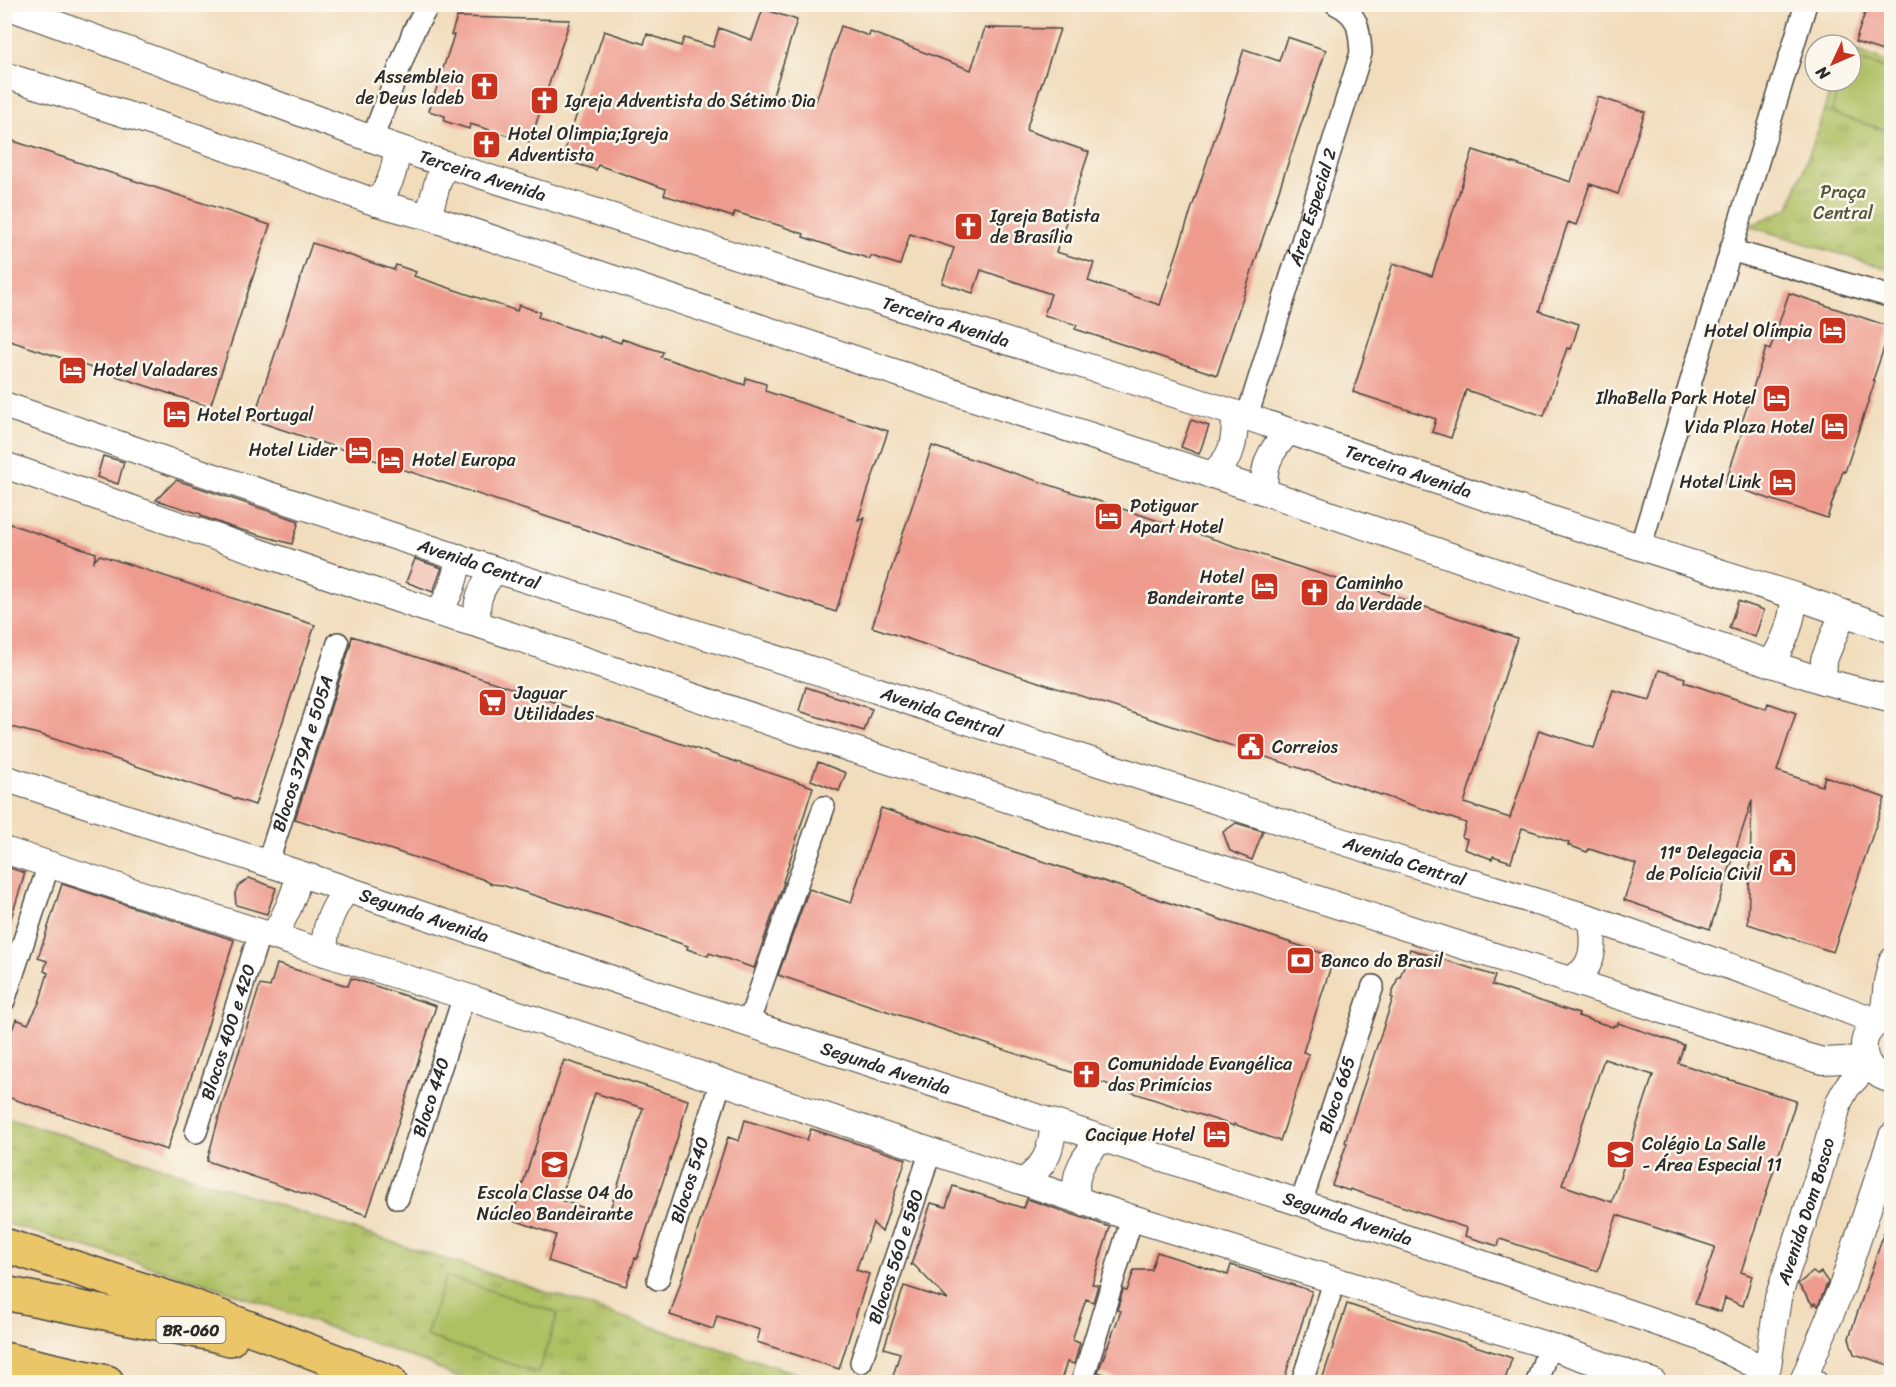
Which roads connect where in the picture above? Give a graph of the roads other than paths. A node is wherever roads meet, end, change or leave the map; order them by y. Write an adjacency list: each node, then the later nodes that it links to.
1 (429, 4): 6 (street)
2 (1336, 4): 14 (street, Área Especial 2)
3 (1806, 4): 11 (street)
4 (4, 5): 6 (street, Terceira Avenida)
5 (4, 75): 9 (street)
6 (372, 139): 7 (street, Terceira Avenida)
7 (397, 148): 8 (street, Terceira Avenida); 9 (street)
8 (445, 164): 10 (street); 14 (street, Terceira Avenida)
9 (377, 202): 10 (street)
10 (428, 217): 17 (street)
11 (1730, 250): 12 (street); 19 (street)
12 (1892, 297)
13 (4, 405): 20 (street, Avenida Central)
14 (1241, 416): 15 (street, Terceira Avenida); 17 (street)
15 (1288, 432): 18 (street); 19 (street, Terceira Avenida)
16 (4, 465): 23 (street)
17 (1210, 475): 18 (street)
18 (1265, 492): 28 (street)
19 (1640, 548): 22 (street, Terceira Avenida)
20 (459, 557): 21 (street, Avenida Central); 23 (street)
21 (496, 570): 25 (street); 38 (street, Avenida Central)
22 (1795, 596): 24 (street, Terceira Avenida); 28 (street)
23 (438, 613): 25 (street)
24 (1843, 613): 26 (street, Terceira Avenida); 29 (street)
25 (480, 625): 42 (street)
26 (1892, 630)
27 (338, 643): 35 (street, Blocos 379A e 505A)
28 (1770, 664): 29 (street)
29 (1823, 681): 30 (street)
30 (1892, 699)
31 (4, 778): 35 (street, Segunda Avenida)
32 (824, 807): 47 (street)
33 (4, 850): 34 (street)
34 (49, 864): 39 (street); 45 (street)
35 (267, 865): 36 (street, Segunda Avenida)
36 (299, 875): 37 (street, Segunda Avenida); 39 (street)
37 (346, 890): 40 (street); 47 (street, Segunda Avenida)
38 (1590, 918): 42 (street); 46 (street, Avenida Central)
39 (267, 934): 40 (street); 52 (street, Blocos 400 e 420)
40 (326, 953): 44 (street)
41 (1892, 961): 46 (street)
42 (1566, 980): 48 (street)
43 (1373, 986): 59 (street, Bloco 665)
44 (464, 996): 50 (street); 57 (street, Bloco 440)
45 (4, 1001)
46 (1884, 1020): 48 (street)
47 (748, 1024): 51 (street, Segunda Avenida)
48 (1866, 1062): 49 (street); 68 (street, Avenida Dom Bosco)
49 (1892, 1080)
50 (721, 1081): 55 (street); 62 (street, Blocos 540)
51 (1054, 1124): 54 (street, Segunda Avenida); 56 (street)
52 (196, 1132)
53 (1892, 1136): 69 (street)
54 (1102, 1139): 58 (street); 59 (street, Segunda Avenida)
55 (931, 1150): 56 (street); 67 (street, Blocos 560 e 580)
56 (1024, 1182): 58 (street)
57 (398, 1198)
58 (1078, 1199): 60 (street)
59 (1301, 1203): 68 (street, Segunda Avenida)
60 (1132, 1218): 63 (street); 73 (street)
61 (4, 1245): 72 (highway)
62 (658, 1279)
63 (1335, 1279): 65 (street); 74 (street)
64 (4, 1293): 71 (highway, BR-060)
65 (1549, 1346): 75 (street); 76 (street)
66 (4, 1359): 70 (highway)
67 (861, 1362)
68 (1761, 1373): 69 (street, Segunda Avenida)
69 (1807, 1382)
70 (107, 1383)
71 (373, 1383)
72 (390, 1383)
73 (1082, 1383)
74 (1302, 1383)
75 (1537, 1383)
76 (1653, 1383)

